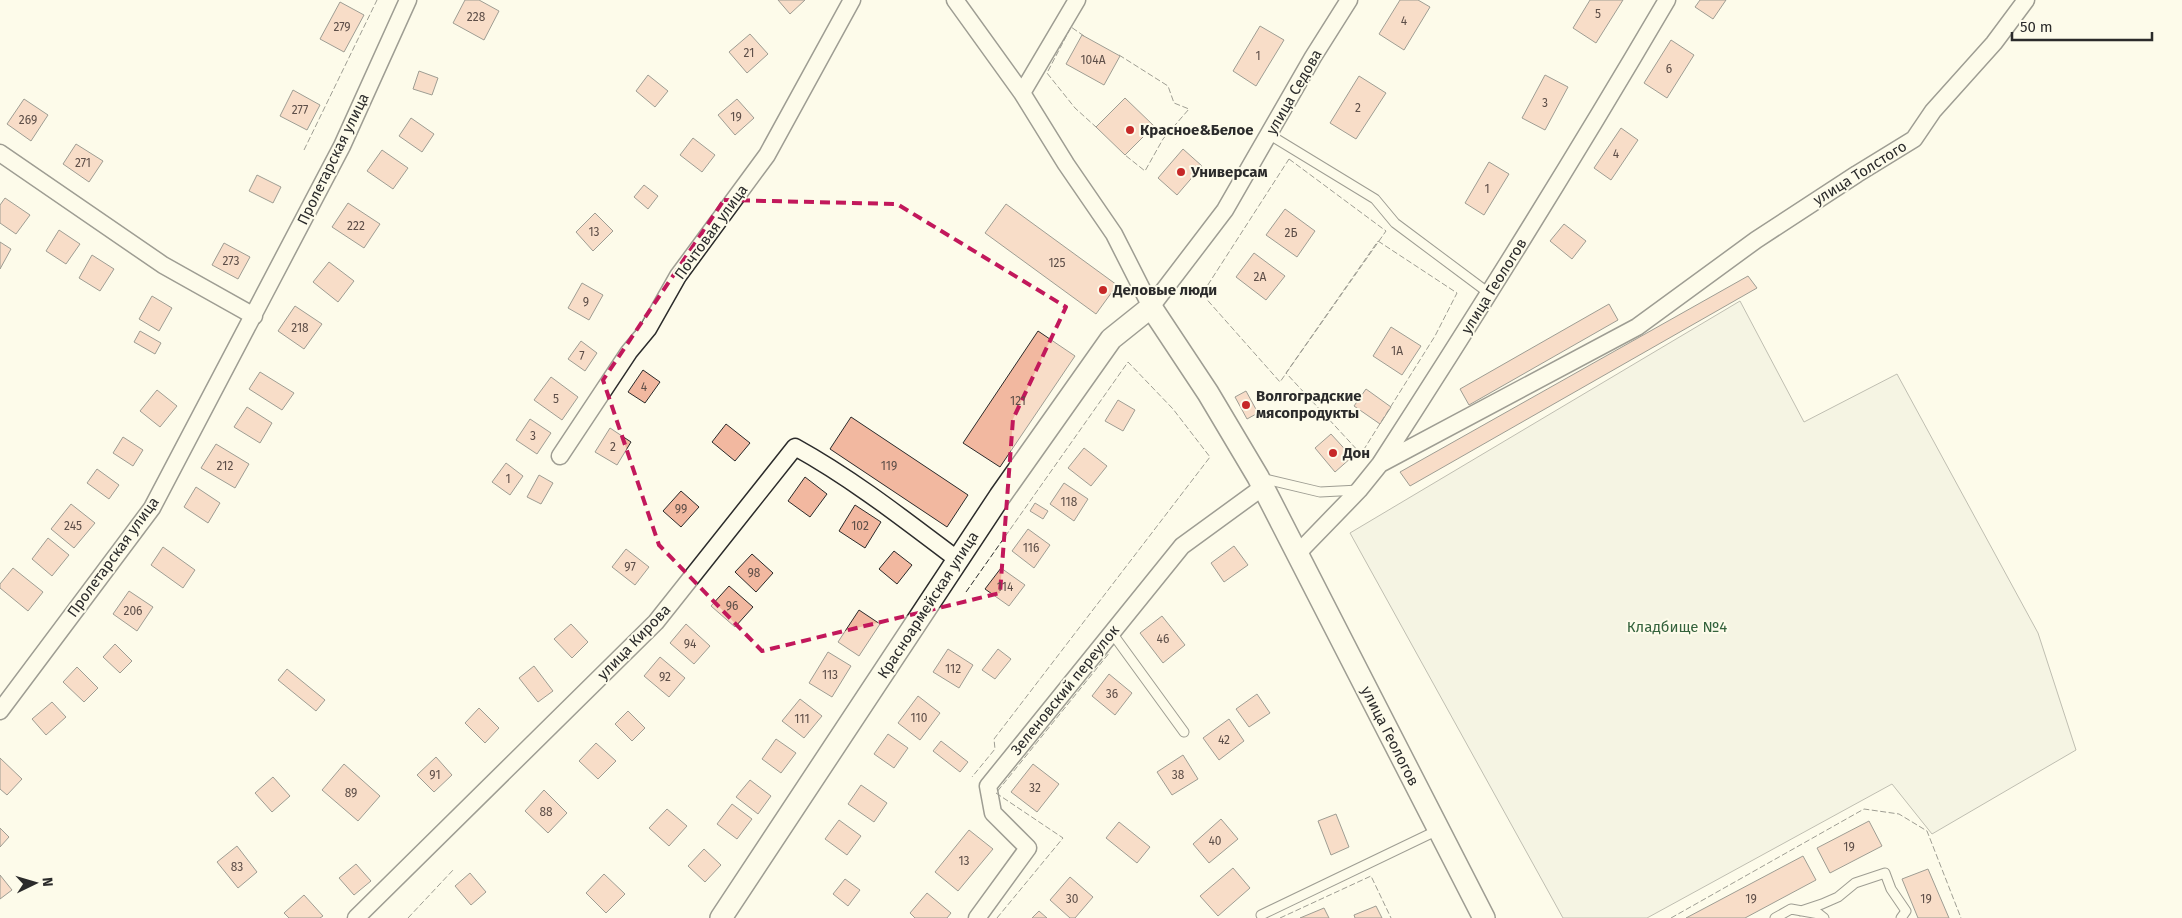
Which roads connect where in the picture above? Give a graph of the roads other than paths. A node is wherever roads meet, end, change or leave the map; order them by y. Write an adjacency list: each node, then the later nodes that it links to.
1 (408, 0): 13 (street, Пролетарская улица)
2 (852, 0): 14 (street, Почтовая улица)
3 (955, 0): 8 (street)
4 (1077, 0): 8 (street)
5 (1349, 0): 9 (street, улица Седова)
6 (1667, 0): 11 (street, улица Геологов)
7 (2026, 0): 15 (street, улица Толстого)
8 (1022, 94): 12 (street)
9 (1270, 134): 11 (lane); 12 (street, улица Седова)
10 (0, 153): 13 (street)
11 (1490, 294): 15 (street, улица Геологов)
12 (1151, 307): 16 (street, улица Геологов); 19 (street, Красноармейская улица)
13 (254, 316): 21 (street, Пролетарская улица)
14 (560, 456)
15 (1380, 464): 17 (street, улица Геологов)
16 (1261, 482): 17 (lane); 18 (street, улица Геологов); 20 (street, Зеленовский переулок)
17 (1359, 490): 18 (street, улица Геологов)
18 (1297, 554): 23 (street, улица Геологов)
19 (958, 560): 26 (street, улица Кирова); 27 (street, Красноармейская улица)
20 (1112, 633): 22 (lane); 28 (street, Зеленовский переулок)
21 (0, 711)
22 (1184, 732)
23 (1438, 830): 25 (lane); 29 (street, улица Геологов)
24 (1801, 911): 30 (lane); 31 (lane); 32 (lane)
25 (1261, 915)
26 (356, 918)
27 (721, 918)
28 (977, 918)
29 (1484, 918)
30 (1775, 918)
31 (1824, 918)
32 (1902, 918)

